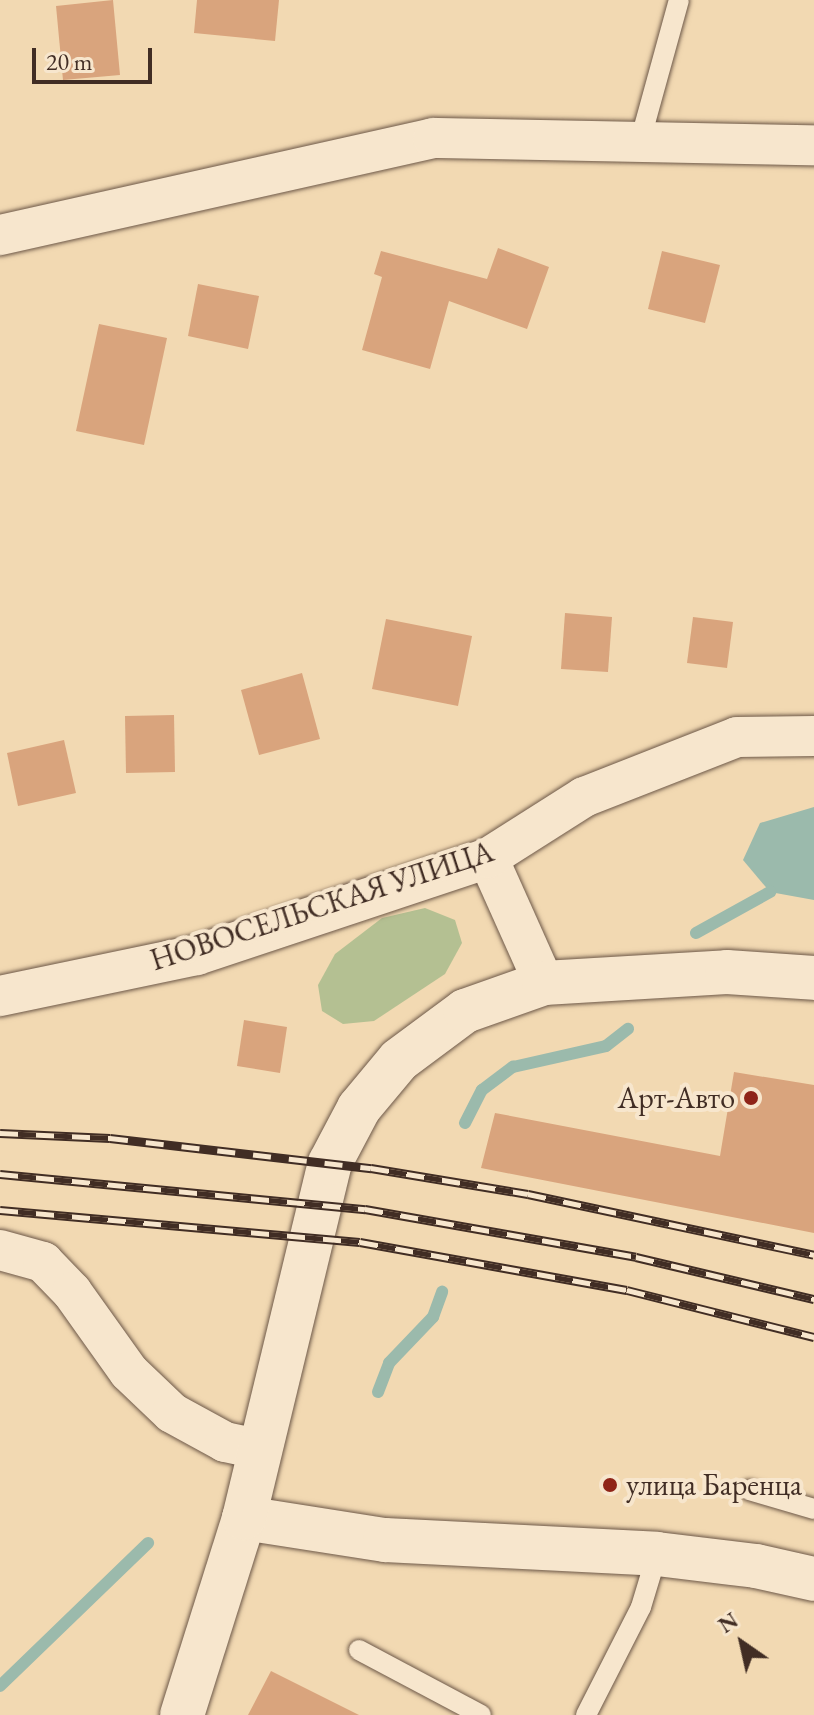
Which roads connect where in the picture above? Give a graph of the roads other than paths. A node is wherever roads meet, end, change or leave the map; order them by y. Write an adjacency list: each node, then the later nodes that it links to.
1 (679, 0): 2 (lane)
2 (639, 145): 3 (street); 4 (street)
3 (814, 145)
4 (0, 235)
5 (814, 736): 6 (street, НОВОСЕЛЬСКАЯ УЛИЦА)
6 (488, 858): 8 (street); 9 (street, НОВОСЕЛЬСКАЯ УЛИЦА)
7 (814, 978): 8 (street)
8 (544, 983): 11 (street)
9 (0, 996)
10 (0, 1250): 11 (street)
11 (259, 1449): 14 (street)
12 (749, 1490): 13 (lane)
13 (814, 1509)
14 (244, 1518): 15 (street); 18 (street)
15 (657, 1554): 16 (street); 20 (lane)
16 (814, 1579)
17 (359, 1650): 19 (lane)
18 (182, 1715)
19 (481, 1715)
20 (586, 1715)

